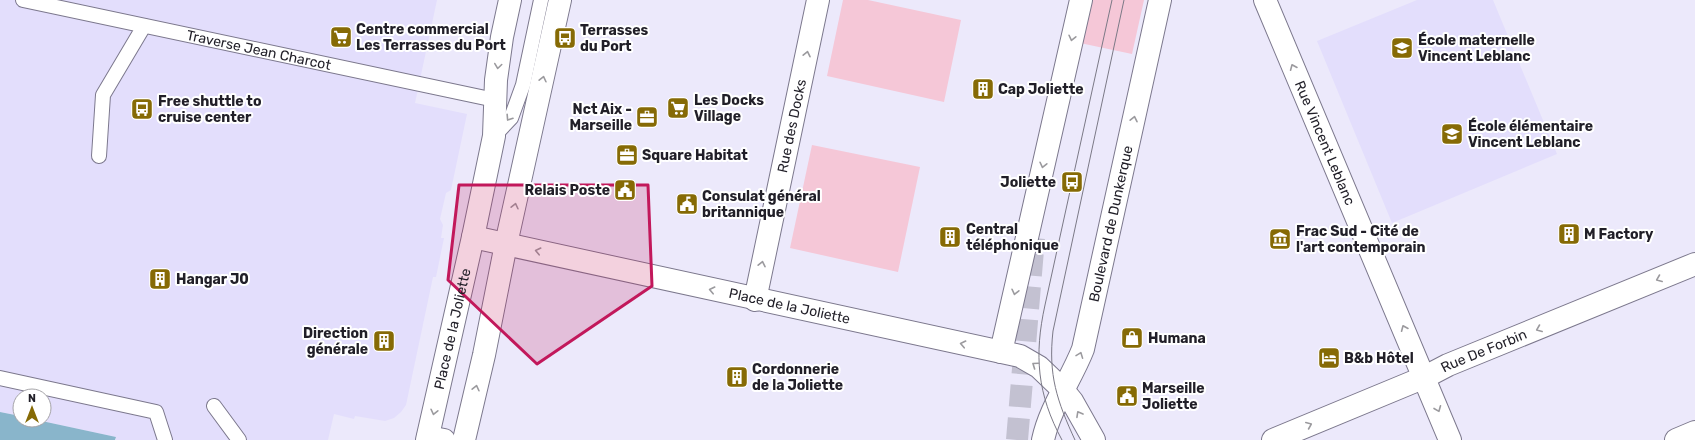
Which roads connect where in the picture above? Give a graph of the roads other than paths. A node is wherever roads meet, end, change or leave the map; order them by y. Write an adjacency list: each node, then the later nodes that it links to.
1 (23, 0): 9 (lane, Traverse Jean Charcot)
2 (510, 0): 10 (street, one-way to 10)
3 (541, 0): 11 (lane, one-way to 11)
4 (560, 0): 14 (street, one-way to 4)
5 (818, 0): 16 (street, Rue des Docks, one-way to 5)
6 (1080, 0): 17 (street, one-way to 17)
7 (1160, 0): 20 (street, Boulevard de Dunkerque, one-way to 7)
8 (1265, 1): 18 (street, Rue Vincent Leblanc, one-way to 8)
9 (144, 26): 10 (lane, Traverse Jean Charcot); 12 (lane)
10 (494, 100): 11 (street)
11 (494, 136): 13 (street)
12 (99, 156)
13 (473, 237): 14 (street, Place de la Joliette); 23 (street, Place de la Joliette, one-way to 23)
14 (506, 244): 16 (street, Place de la Joliette, one-way to 14); 26 (street, one-way to 14)
15 (1695, 264): 18 (street, Rue De Forbin, one-way to 18)
16 (755, 300): 17 (street, Place de la Joliette, one-way to 16)
17 (1001, 352): 20 (street, Place de la Joliette, one-way to 17)
18 (1425, 377): 29 (street, Rue De Forbin, one-way to 18); 30 (street, Rue Vincent Leblanc, one-way to 30)
19 (0, 378): 24 (lane)
20 (1063, 390): 27 (street, Boulevard de Dunkerque); 28 (street, Place de la Joliette, one-way to 20)
21 (214, 406): 25 (lane)
22 (1695, 432): 31 (street)
23 (433, 439)
24 (165, 440)
25 (240, 440)
26 (464, 440)
27 (1043, 440)
28 (1094, 440)
29 (1273, 440)
30 (1450, 440)
31 (1676, 440)

